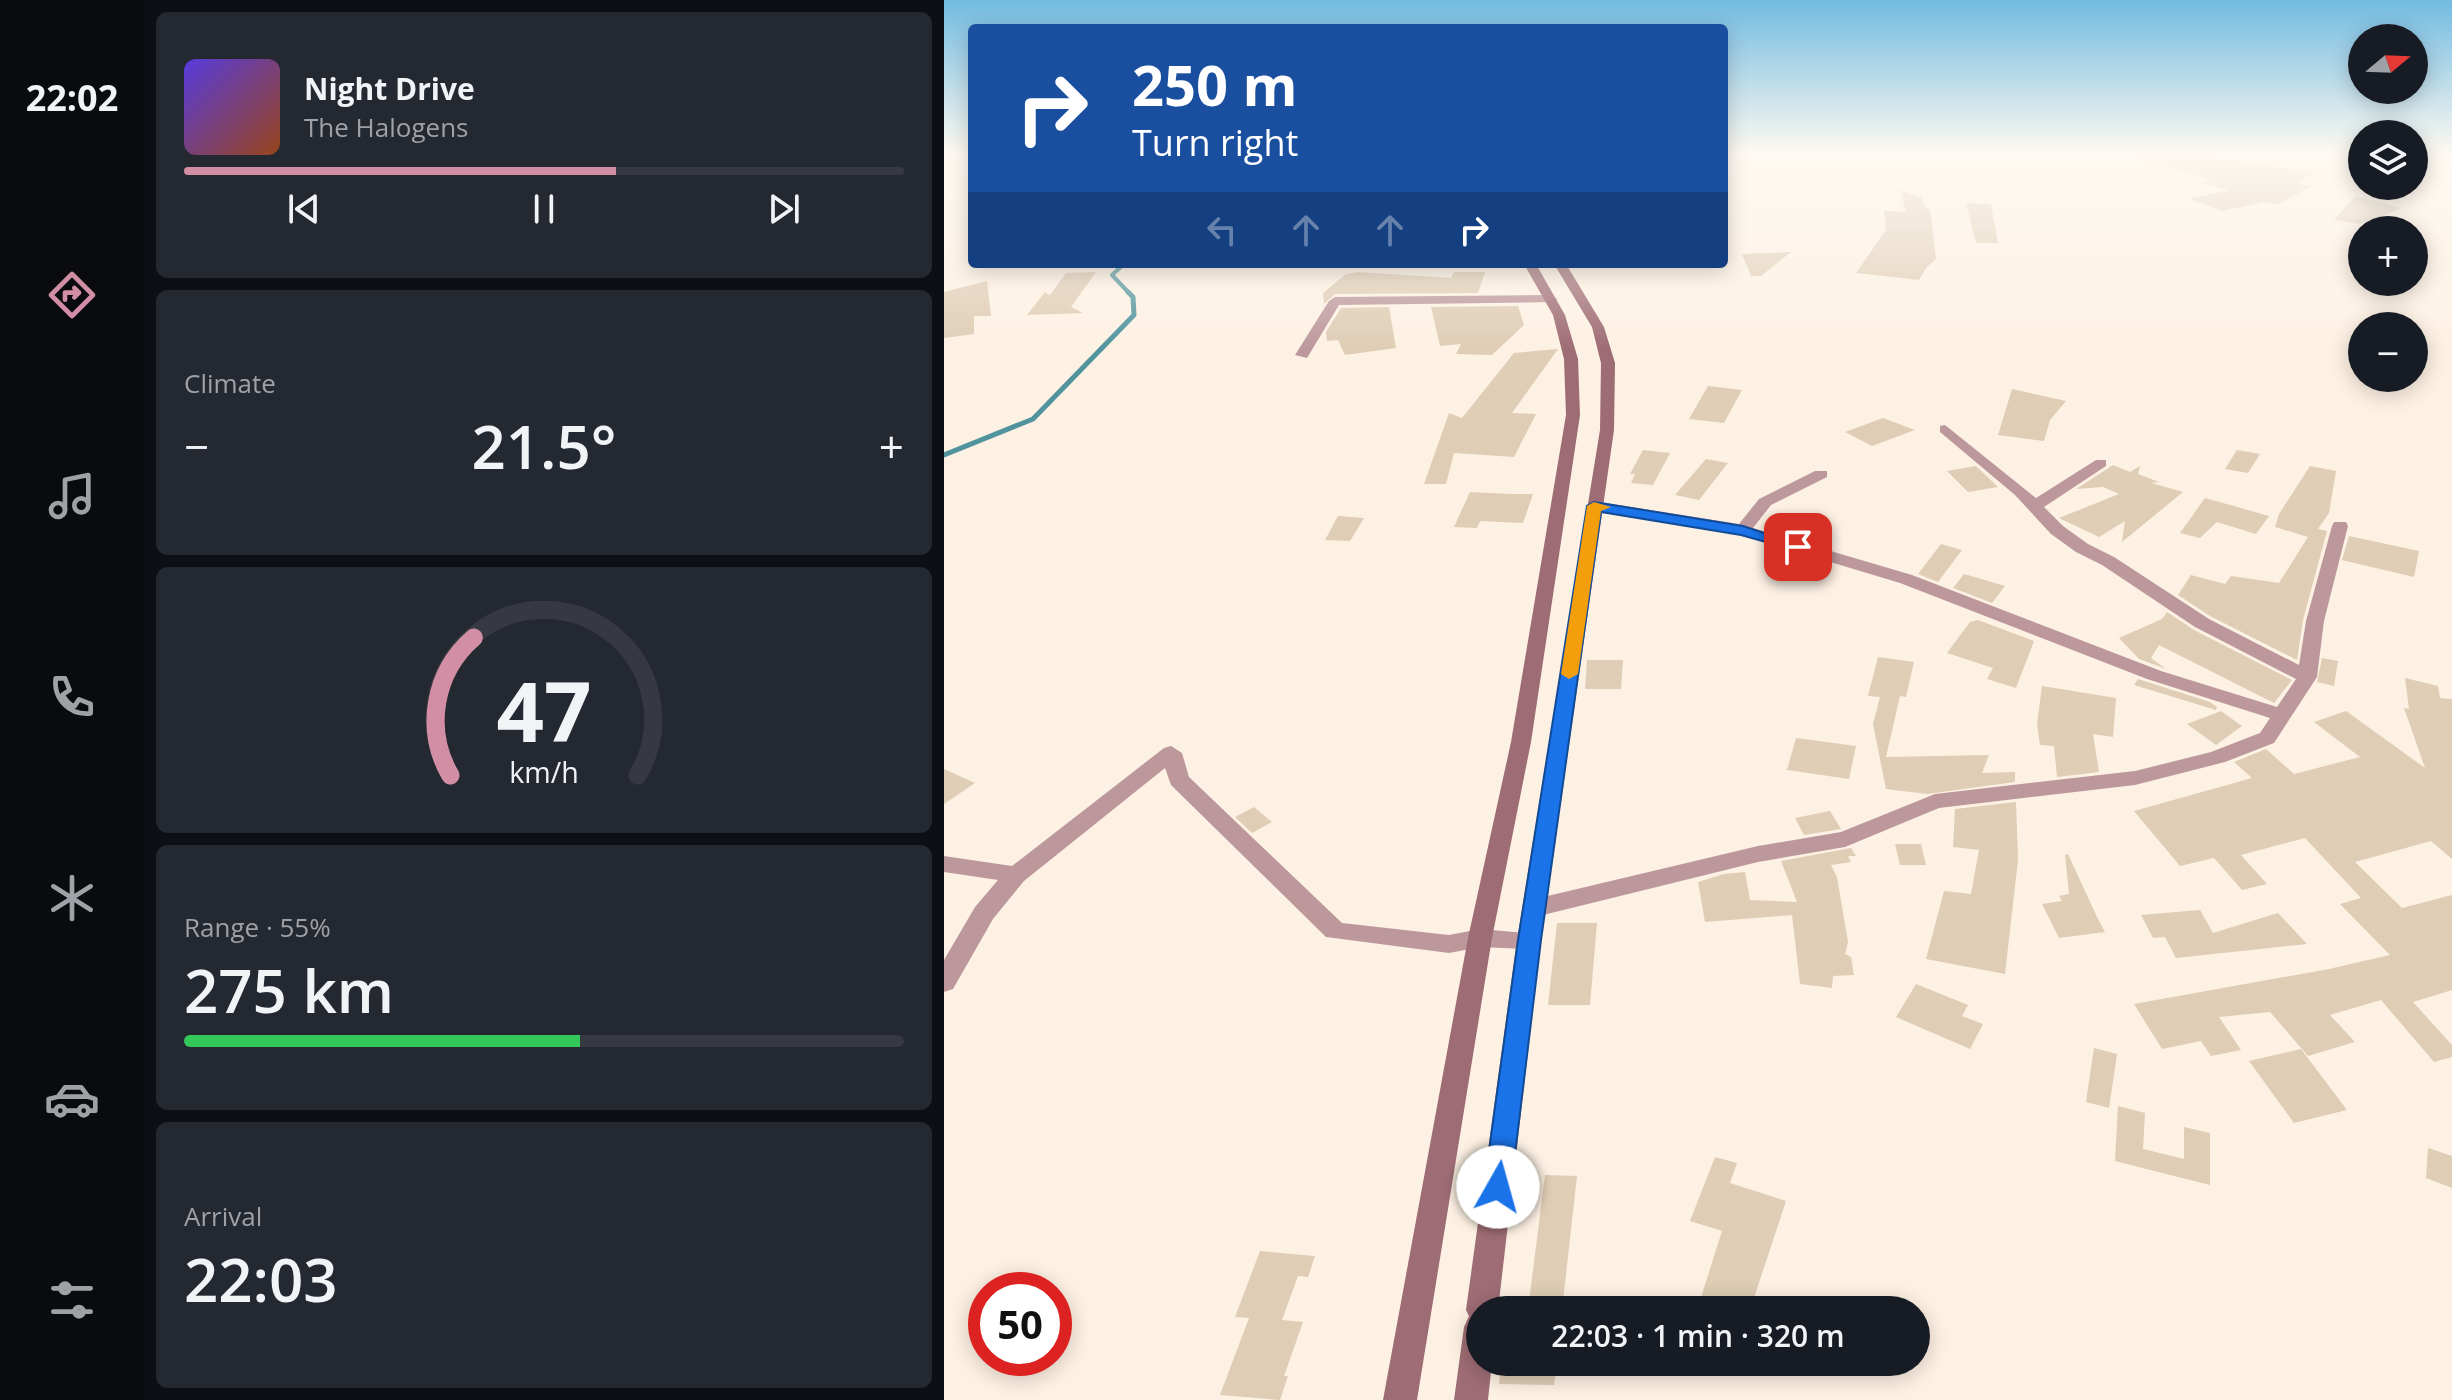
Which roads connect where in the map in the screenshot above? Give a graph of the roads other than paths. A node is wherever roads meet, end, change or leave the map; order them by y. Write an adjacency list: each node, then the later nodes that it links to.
1 (1532, 268): 3 (main road)
2 (1562, 268): 4 (main road)
3 (1555, 307): 4 (main road); 5 (street); 18 (main road)
4 (1590, 312): 9 (main road)
5 (1302, 355)
6 (1945, 429): 10 (street)
7 (2101, 463): 10 (street)
8 (1821, 474): 12 (street)
9 (1594, 506): 12 (street); 17 (main road)
10 (2034, 506): 13 (street)
11 (2340, 526): 13 (street)
12 (1743, 530): 14 (street)
13 (2307, 677): 14 (street)
14 (2283, 715): 17 (street)
15 (944, 864): 16 (street)
16 (1016, 875): 18 (street); 20 (street)
17 (1535, 908): 19 (main road)
18 (1480, 938): 19 (street); 23 (main road)
19 (1529, 940): 21 (main road)
20 (944, 982)
21 (1484, 1296)
22 (1474, 1376): 24 (main road)
23 (1400, 1400)
24 (1471, 1400)

